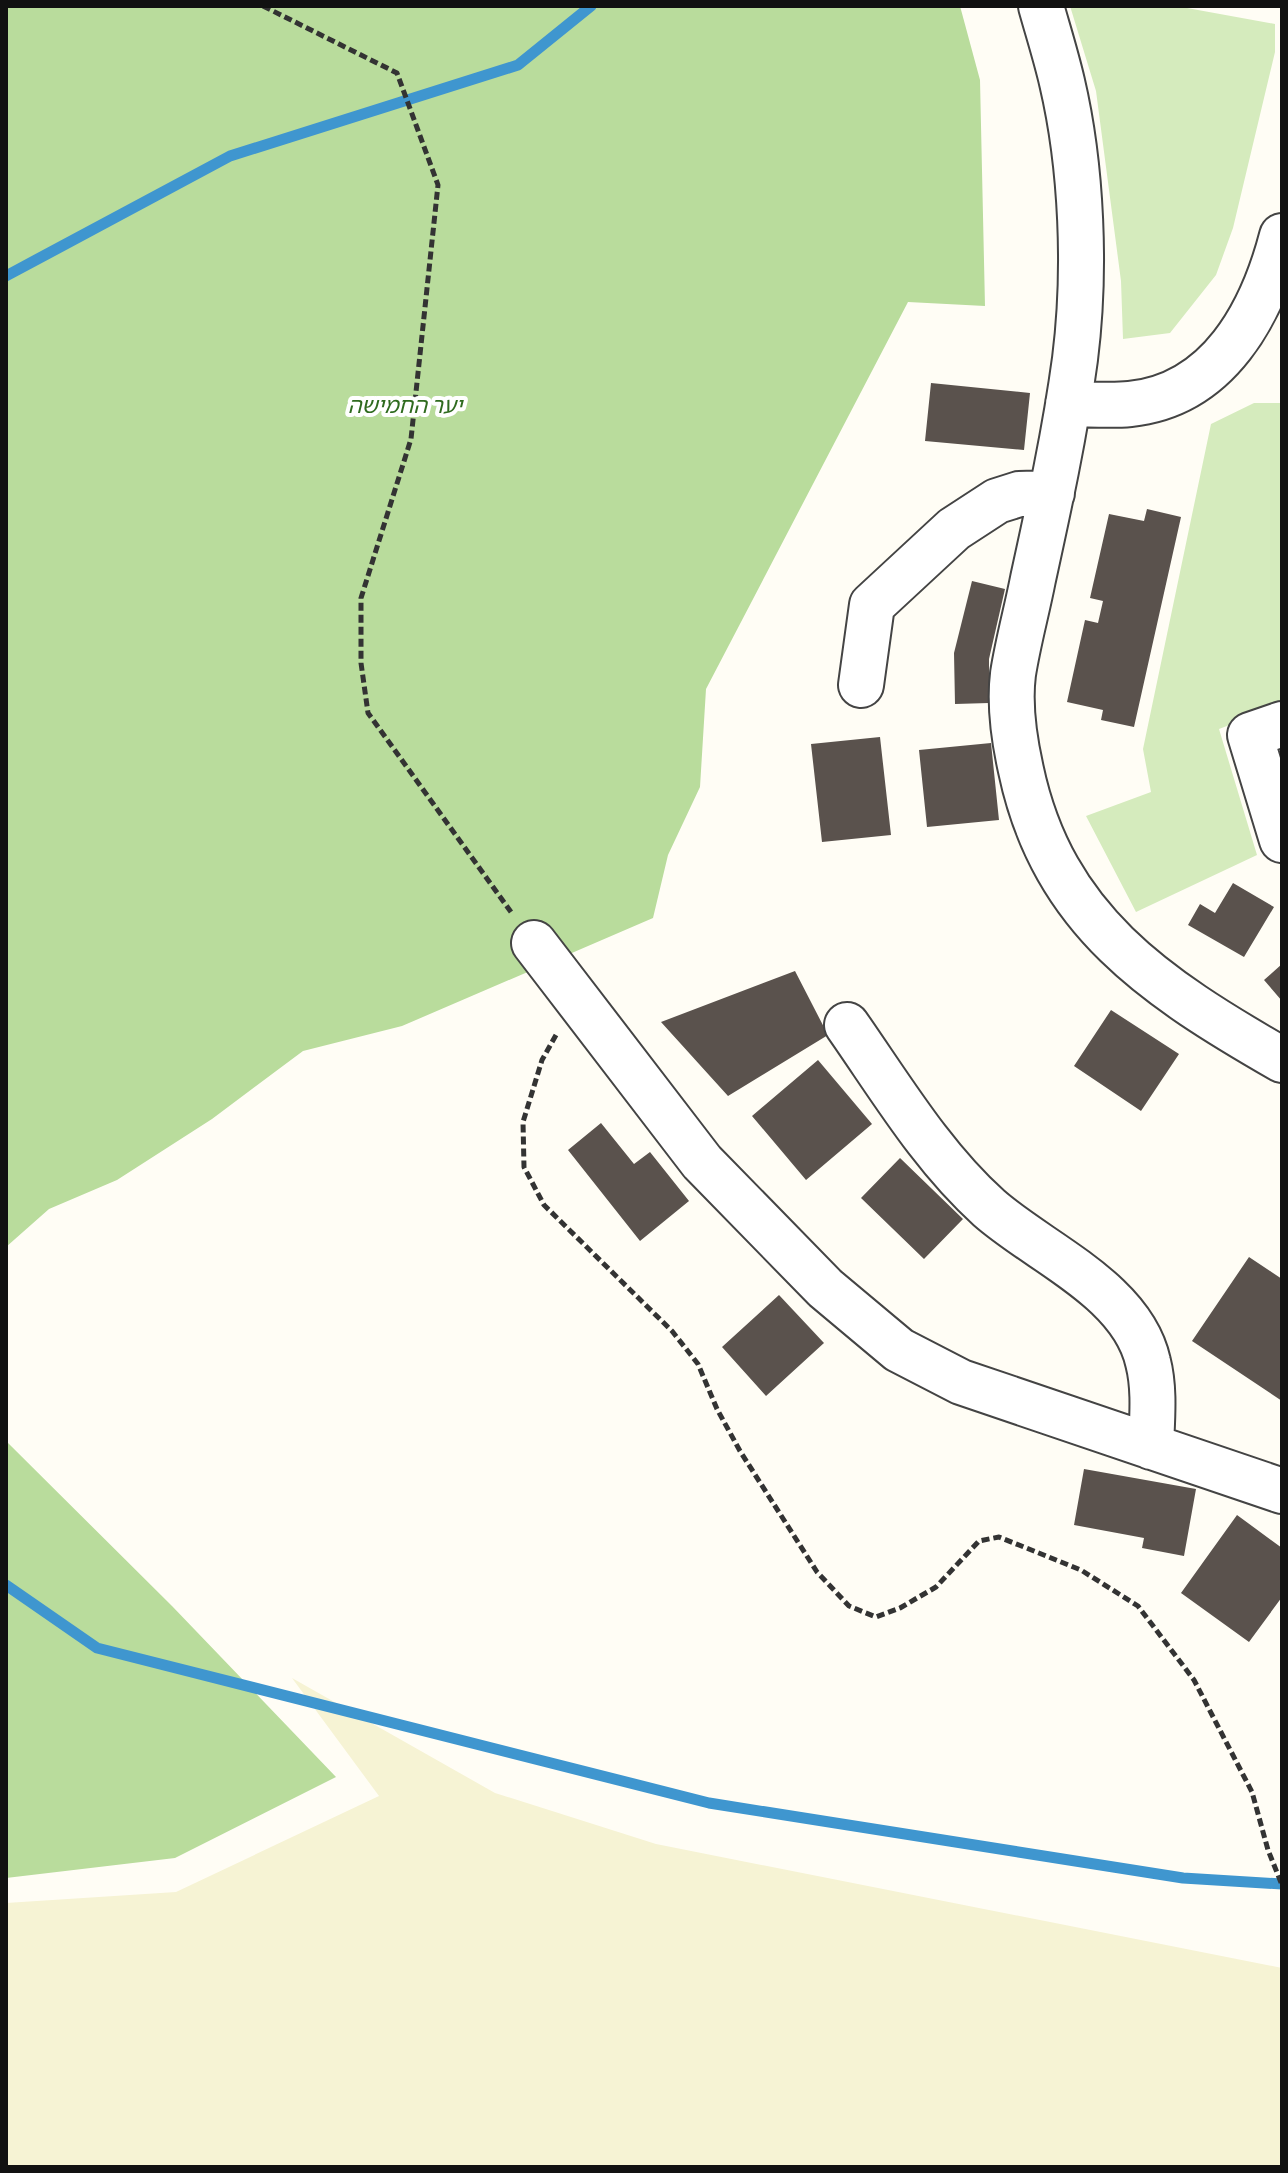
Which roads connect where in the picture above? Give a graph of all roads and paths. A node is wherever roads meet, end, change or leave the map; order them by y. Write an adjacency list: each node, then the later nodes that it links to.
1 (263, 6): 9 (path)
2 (1041, 6): 4 (street)
3 (1282, 236): 4 (street)
4 (1068, 404): 5 (street)
5 (1052, 493): 6 (street); 12 (street)
6 (861, 685)
7 (1282, 724): 8 (street)
8 (1282, 840)
9 (534, 943): 10 (street)
10 (577, 1000): 13 (street); 15 (path)
11 (847, 1025): 13 (street)
12 (1282, 1060)
13 (1151, 1447): 14 (street)
14 (1282, 1491)
15 (1282, 1885)

